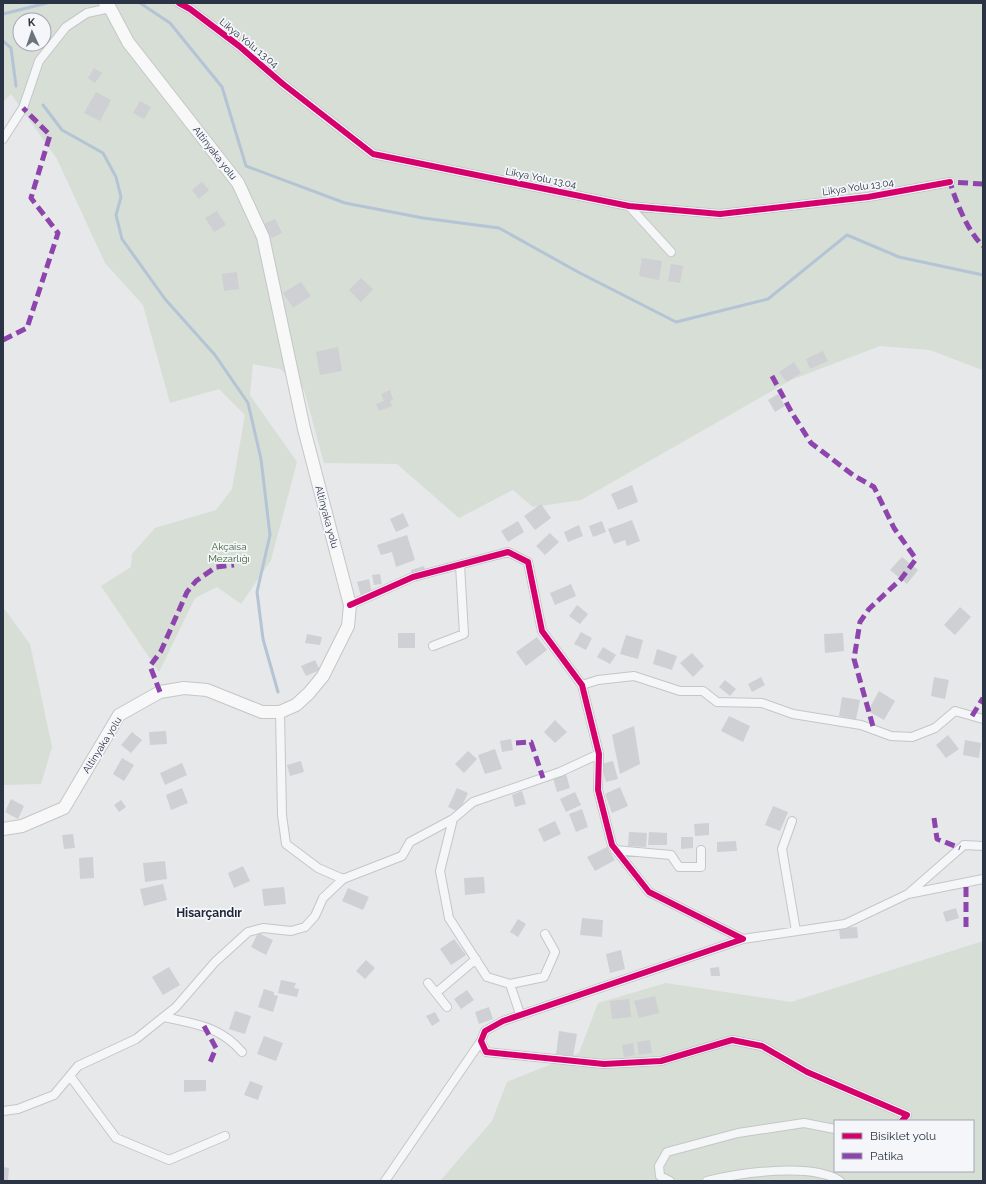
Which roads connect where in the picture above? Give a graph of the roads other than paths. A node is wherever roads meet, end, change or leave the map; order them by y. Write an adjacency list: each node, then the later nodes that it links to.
1 (179, 3): 5 (street, Likya Yolu 13.04)
2 (107, 5): 3 (street); 8 (main road, Altinyaka yolu)
3 (3, 139)
4 (950, 182): 5 (street, Likya Yolu 13.04)
5 (629, 206): 6 (street)
6 (671, 252)
7 (460, 565): 8 (street); 9 (street); 10 (street)
8 (350, 605): 11 (main road, Altinyaka yolu)
9 (433, 646)
10 (582, 685): 12 (street); 13 (street)
11 (280, 712): 16 (main road, Altinyaka yolu); 20 (street)
12 (983, 719)
13 (599, 754): 14 (street); 18 (street)
14 (453, 820): 20 (street); 26 (street)
15 (792, 821): 23 (street)
16 (3, 829)
17 (983, 846): 22 (street)
18 (615, 850): 19 (street); 25 (street)
19 (701, 850)
20 (343, 879): 32 (street)
21 (983, 879): 22 (street)
22 (908, 894): 23 (street)
23 (796, 931): 25 (street)
24 (545, 934): 28 (street)
25 (743, 939): 31 (street)
26 (476, 959): 28 (street); 29 (street)
27 (428, 983): 29 (street)
28 (510, 984): 31 (street)
29 (436, 993): 30 (street)
30 (447, 1007)
31 (520, 1014): 33 (street)
32 (164, 1017): 34 (street); 35 (street)
33 (481, 1042): 37 (street); 41 (street)
34 (242, 1052)
35 (70, 1076): 36 (street); 39 (street)
36 (3, 1111)
37 (903, 1120)
38 (834, 1129): 42 (street)
39 (225, 1136)
40 (836, 1178): 43 (street)
41 (385, 1181)
42 (670, 1181)
43 (707, 1181)

